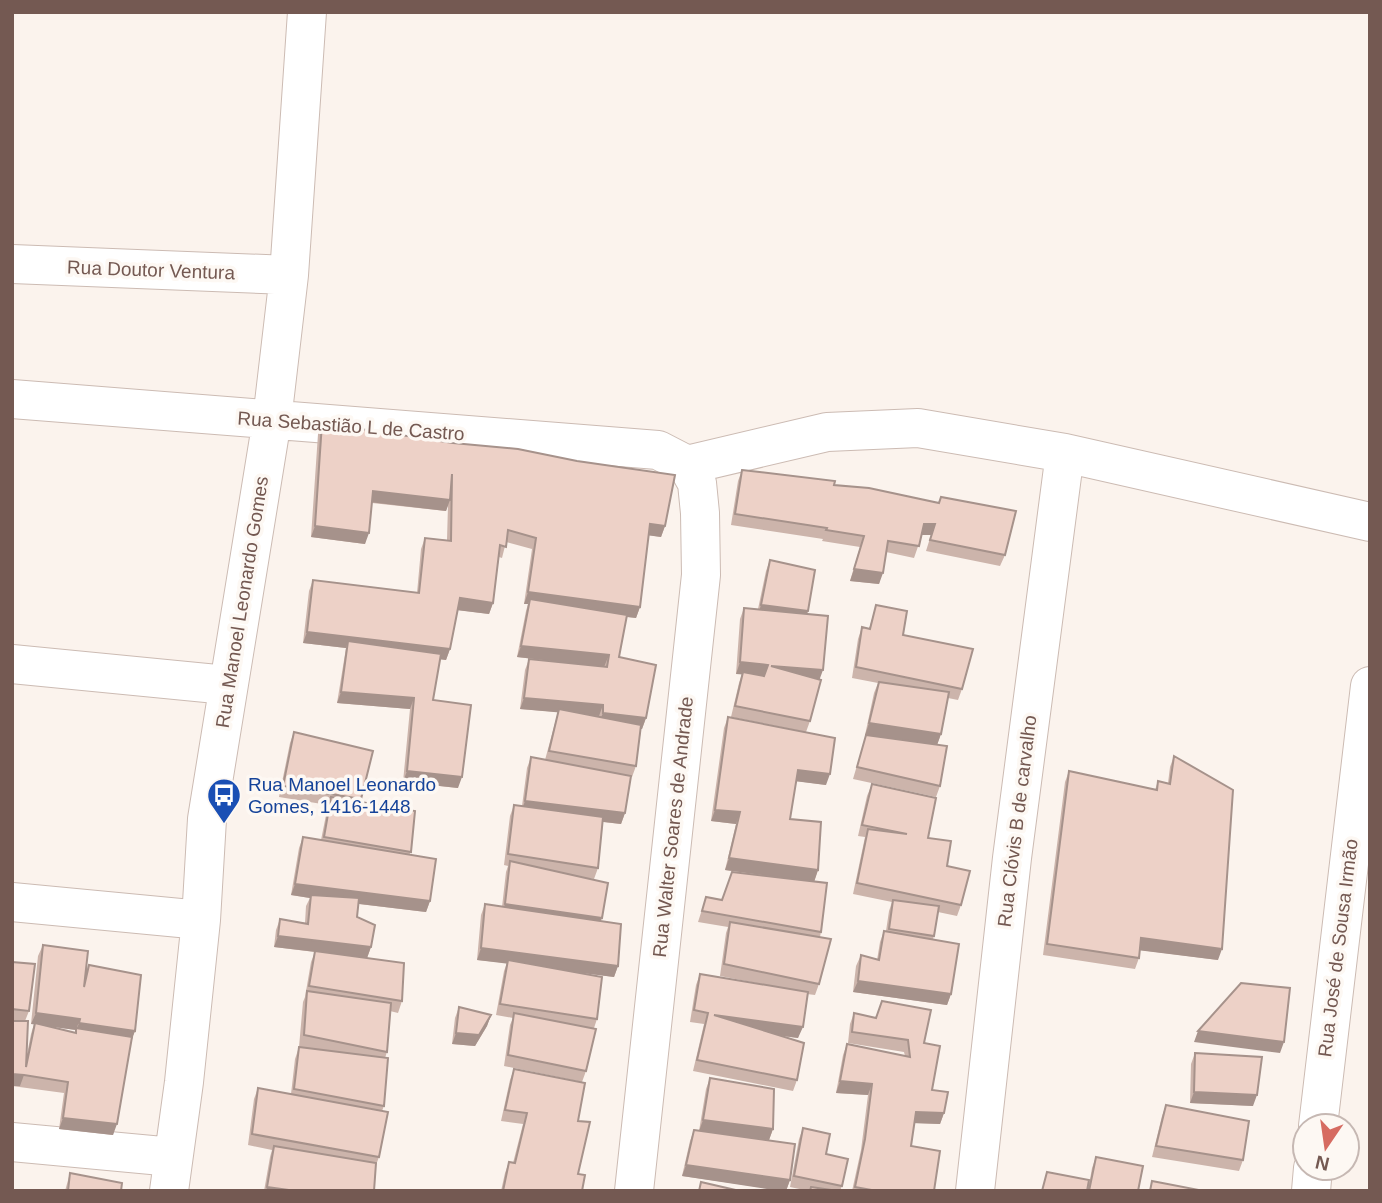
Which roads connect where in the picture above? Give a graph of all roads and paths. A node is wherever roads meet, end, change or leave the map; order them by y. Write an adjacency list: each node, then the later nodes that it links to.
1 (307, 12): 3 (street, Rua Manoel Leonardo Gomes)
2 (12, 264): 3 (street, Rua Doutor Ventura)
3 (289, 275): 5 (street, Rua Manoel Leonardo Gomes)
4 (12, 399): 5 (street, Rua Sebastião L de Castro)
5 (272, 420): 7 (street, Rua Sebastião L de Castro); 10 (street, Rua Manoel Leonardo Gomes)
6 (1065, 453): 7 (street); 8 (street); 18 (street, Rua Clóvis B de carvalho)
7 (687, 465): 17 (street, Rua Walter Soares de Andrade)
8 (1370, 522)
9 (12, 664): 10 (street)
10 (228, 685): 13 (street, Rua Manoel Leonardo Gomes)
11 (1370, 686): 14 (street, Rua José de Sousa Irmão)
12 (12, 902): 13 (street)
13 (201, 920): 16 (street, Rua Manoel Leonardo Gomes)
14 (1320, 1112)
15 (12, 1142): 16 (street)
16 (171, 1174)
17 (634, 1191)
18 (975, 1191)

